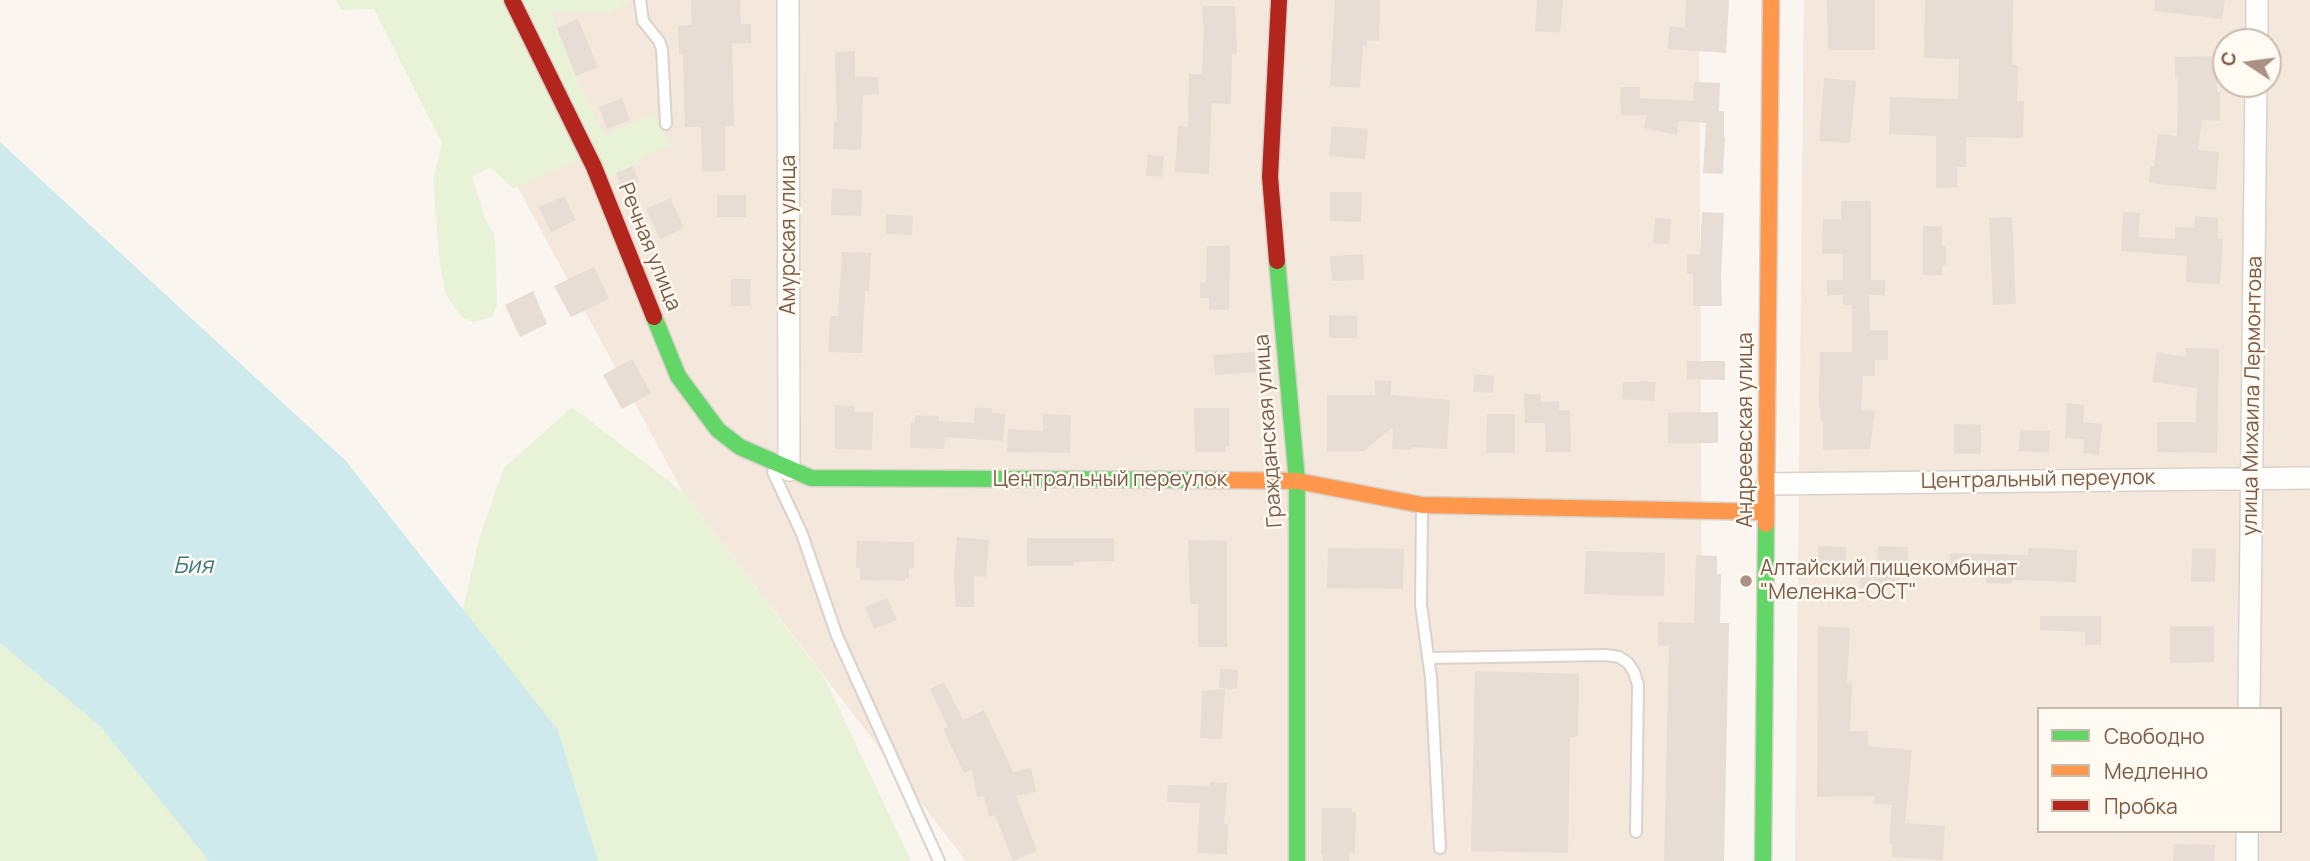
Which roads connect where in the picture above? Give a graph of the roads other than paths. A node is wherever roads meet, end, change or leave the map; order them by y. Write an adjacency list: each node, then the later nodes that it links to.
1 (512, 0): 10 (street, Речная улица)
2 (640, 0): 9 (lane)
3 (788, 0): 11 (street, Амурская улица)
4 (1279, 0): 14 (street, Гражданская улица)
5 (1770, 0): 15 (street, Андреевская улица)
6 (2257, 0): 7 (street)
7 (2257, 28)
8 (2256, 98): 12 (street, улица Михаила Лермонтова)
9 (666, 124)
10 (767, 460): 11 (street, Речная улица); 23 (lane)
11 (789, 470): 14 (street, Центральный переулок)
12 (2252, 478): 13 (street, Центральный переулок); 15 (street, Центральный переулок); 19 (street, улица Михаила Лермонтова)
13 (2310, 478)
14 (1297, 481): 16 (street, Центральный переулок); 24 (street, Гражданская улица)
15 (1767, 484): 17 (street, Андреевская улица)
16 (1422, 505): 17 (street, Центральный переулок); 18 (lane)
17 (1766, 512): 25 (street, Андреевская улица)
18 (1429, 658): 20 (lane); 22 (lane)
19 (2249, 707)
20 (1636, 832)
21 (2247, 833): 26 (street)
22 (1440, 848)
23 (939, 861)
24 (1297, 861)
25 (1763, 861)
26 (2247, 861)

